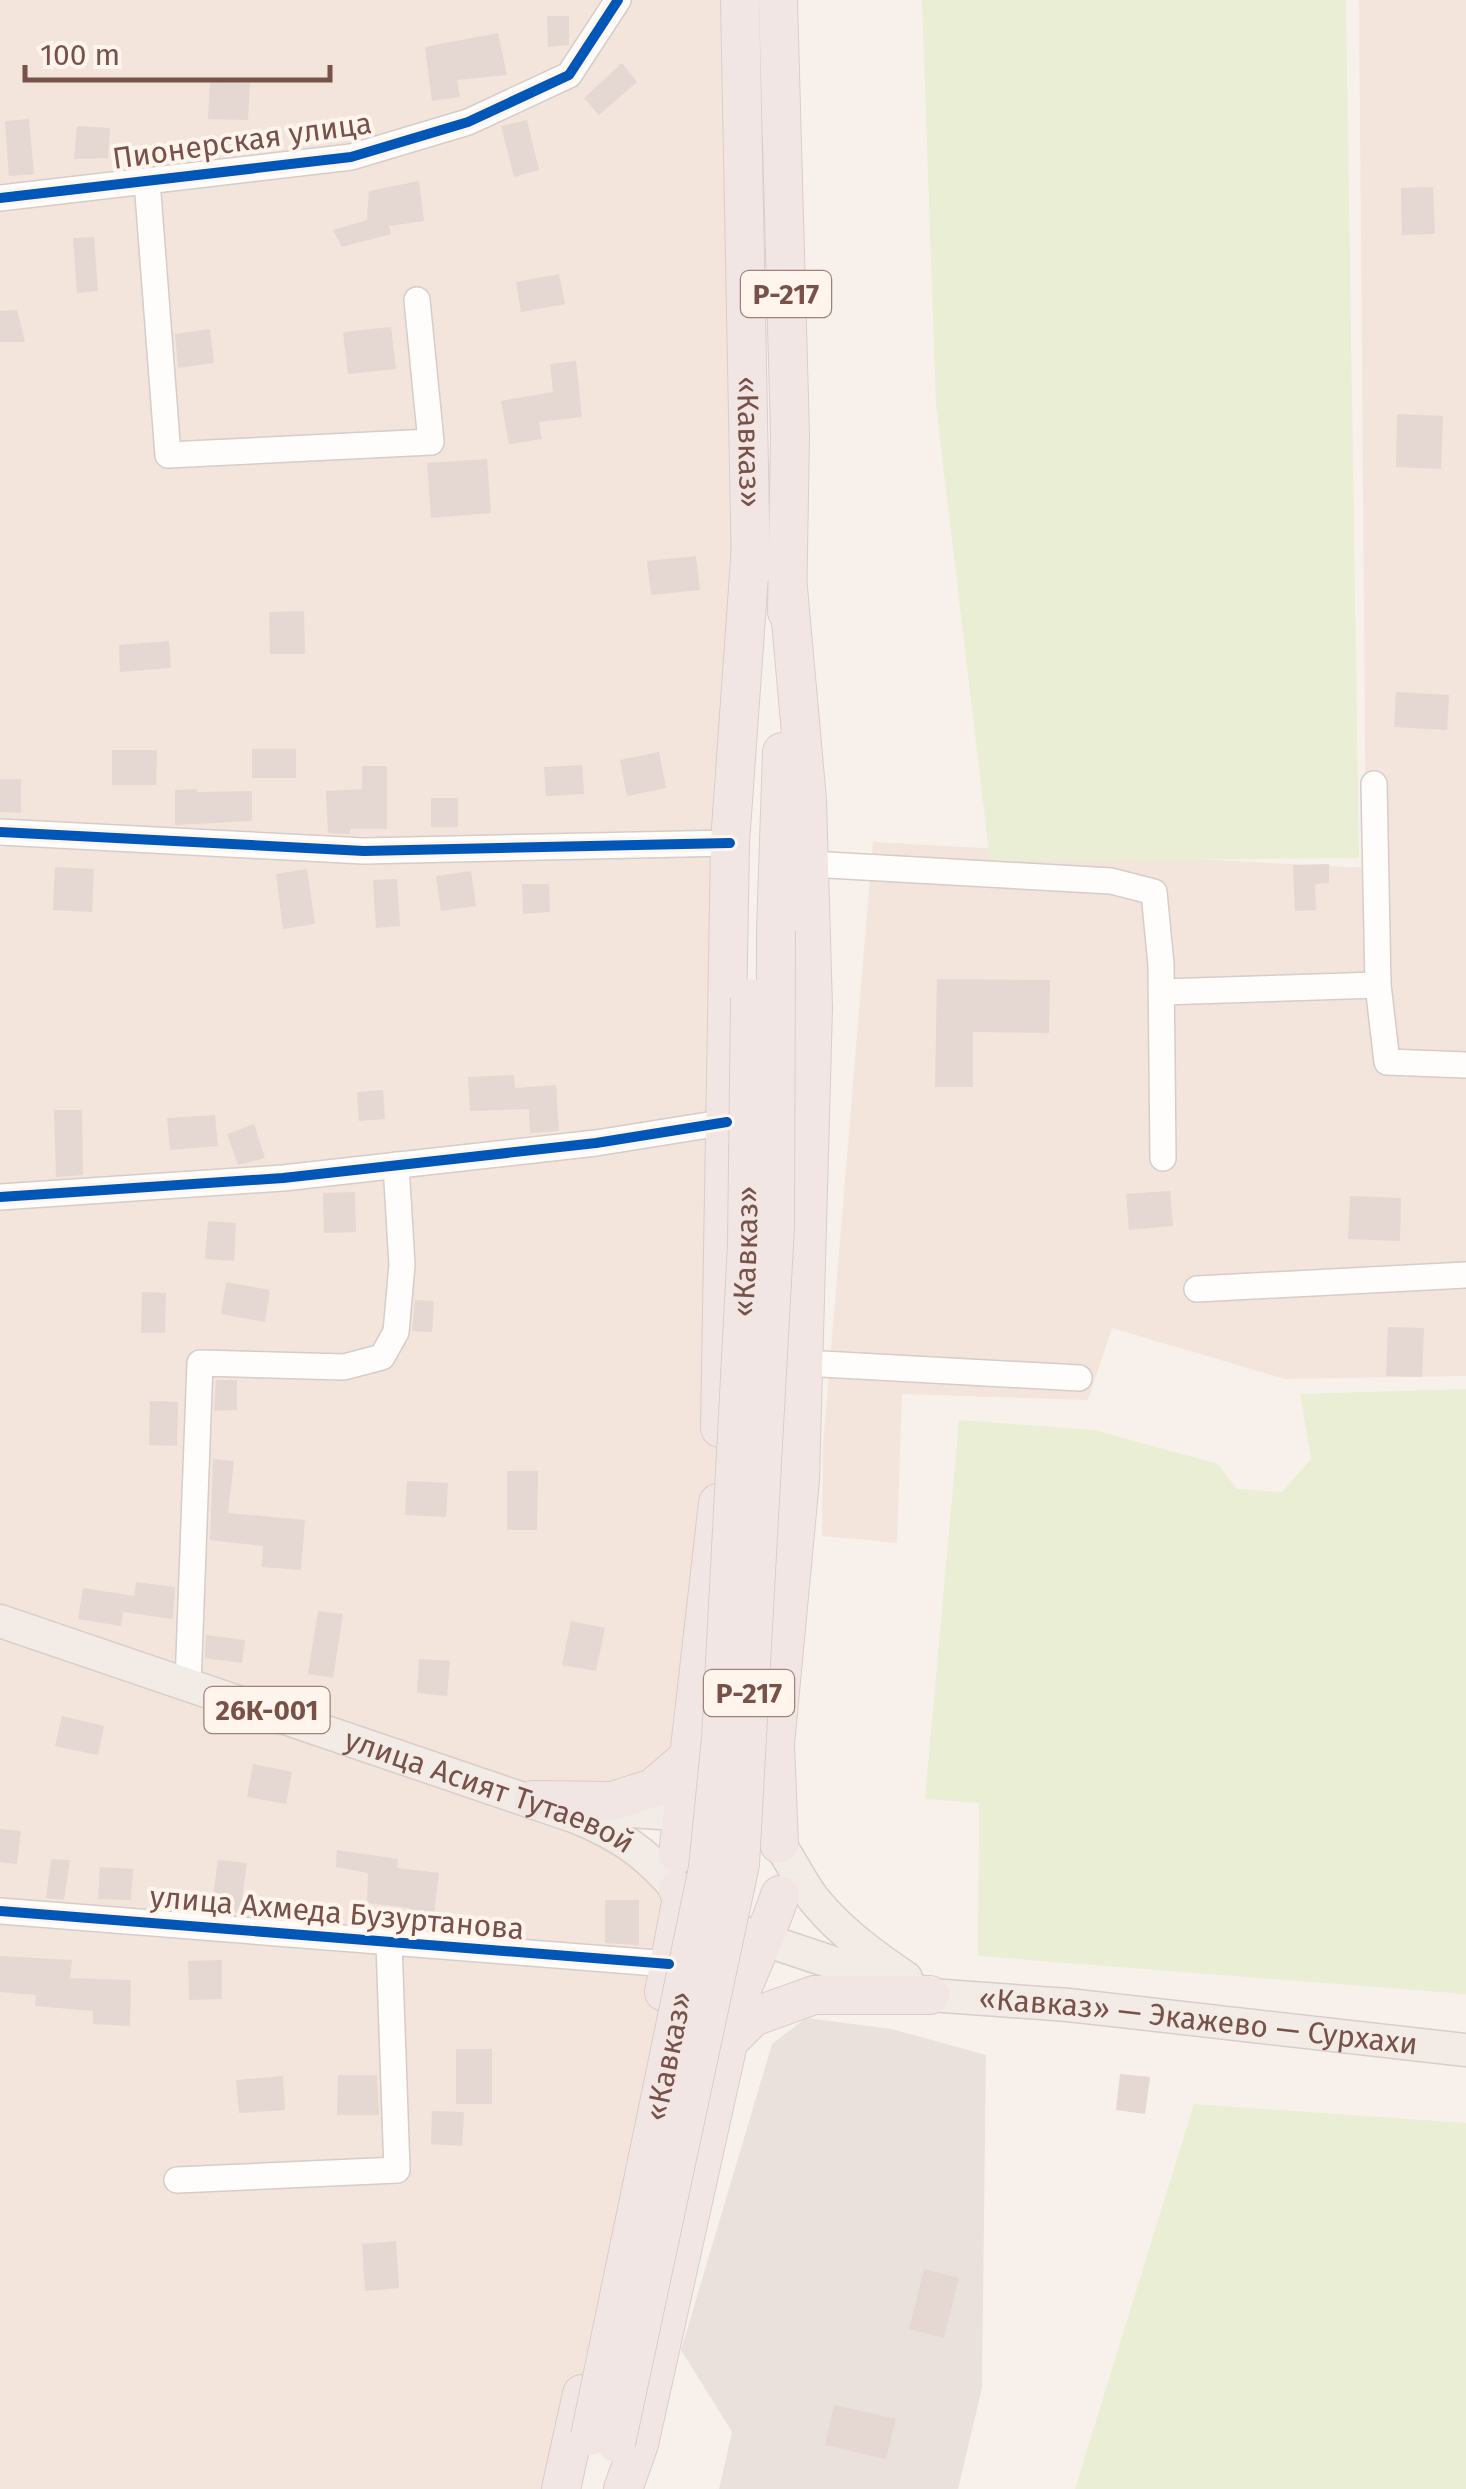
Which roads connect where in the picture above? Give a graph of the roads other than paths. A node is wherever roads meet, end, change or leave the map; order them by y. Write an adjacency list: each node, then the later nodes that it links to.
1 (618, 0): 4 (street, Пионерская улица)
2 (740, 0): 7 (highway, «Кавказ» / Р-217)
3 (778, 0): 8 (highway, «Кавказ» / Р-217)
4 (147, 181): 5 (street, Пионерская улица); 6 (street)
5 (0, 198)
6 (417, 300)
7 (751, 546): 11 (highway, Р-217); 13 (highway, «Кавказ» / Р-217)
8 (788, 588): 12 (highway); 13 (highway, «Кавказ» / Р-217)
9 (1374, 784): 14 (street)
10 (0, 832): 11 (street)
11 (730, 843): 17 (highway, Р-217)
12 (810, 864): 15 (street); 23 (highway)
13 (763, 933): 42 (highway, «Кавказ» / Р-217, bridge)
14 (1378, 985): 15 (street); 16 (street)
15 (1162, 992): 18 (street)
16 (1466, 1064)
17 (727, 1122): 19 (street); 27 (highway, Р-217)
18 (1164, 1158)
19 (396, 1165): 20 (street); 26 (street)
20 (0, 1197)
21 (1466, 1275): 22 (street)
22 (1198, 1289)
23 (804, 1363): 24 (street); 30 (highway)
24 (1079, 1378)
25 (0, 1620): 26 (main road, улица Асият Тутаевой / 26К-001)
26 (188, 1684): 28 (main road, улица Асият Тутаевой / 26К-001)
27 (688, 1757): 28 (highway); 29 (highway)
28 (533, 1800): 29 (main road); 31 (main road, улица Асият Тутаевой)
29 (699, 1816): 30 (main road); 31 (highway)
30 (779, 1844): 32 (main road); 38 (main road)
31 (679, 1881): 34 (main road); 37 (highway, «Кавказ»)
32 (780, 1895): 34 (main road); 35 (highway)
33 (0, 1911): 36 (street, улица Ахмеда Бузуртанова)
34 (720, 1925): 35 (main road, «Кавказ» — Экажево — Сурхахи)
35 (764, 1940): 38 (main road, «Кавказ» — Экажево — Сурхахи); 39 (highway)
36 (389, 1944): 37 (street, улица Ахмеда Бузуртанова); 41 (street)
37 (669, 1964): 43 (highway, «Кавказ»)
38 (930, 1995): 39 (highway); 40 (main road, «Кавказ» — Экажево — Сурхахи)
39 (728, 2042): 46 (highway)
40 (1466, 2050)
41 (178, 2180)
42 (603, 2440): 44 (highway, «Кавказ» / Р-217); 45 (highway, «Кавказ» / Р-217)
43 (561, 2489)
44 (573, 2489)
45 (605, 2489)
46 (622, 2489)

